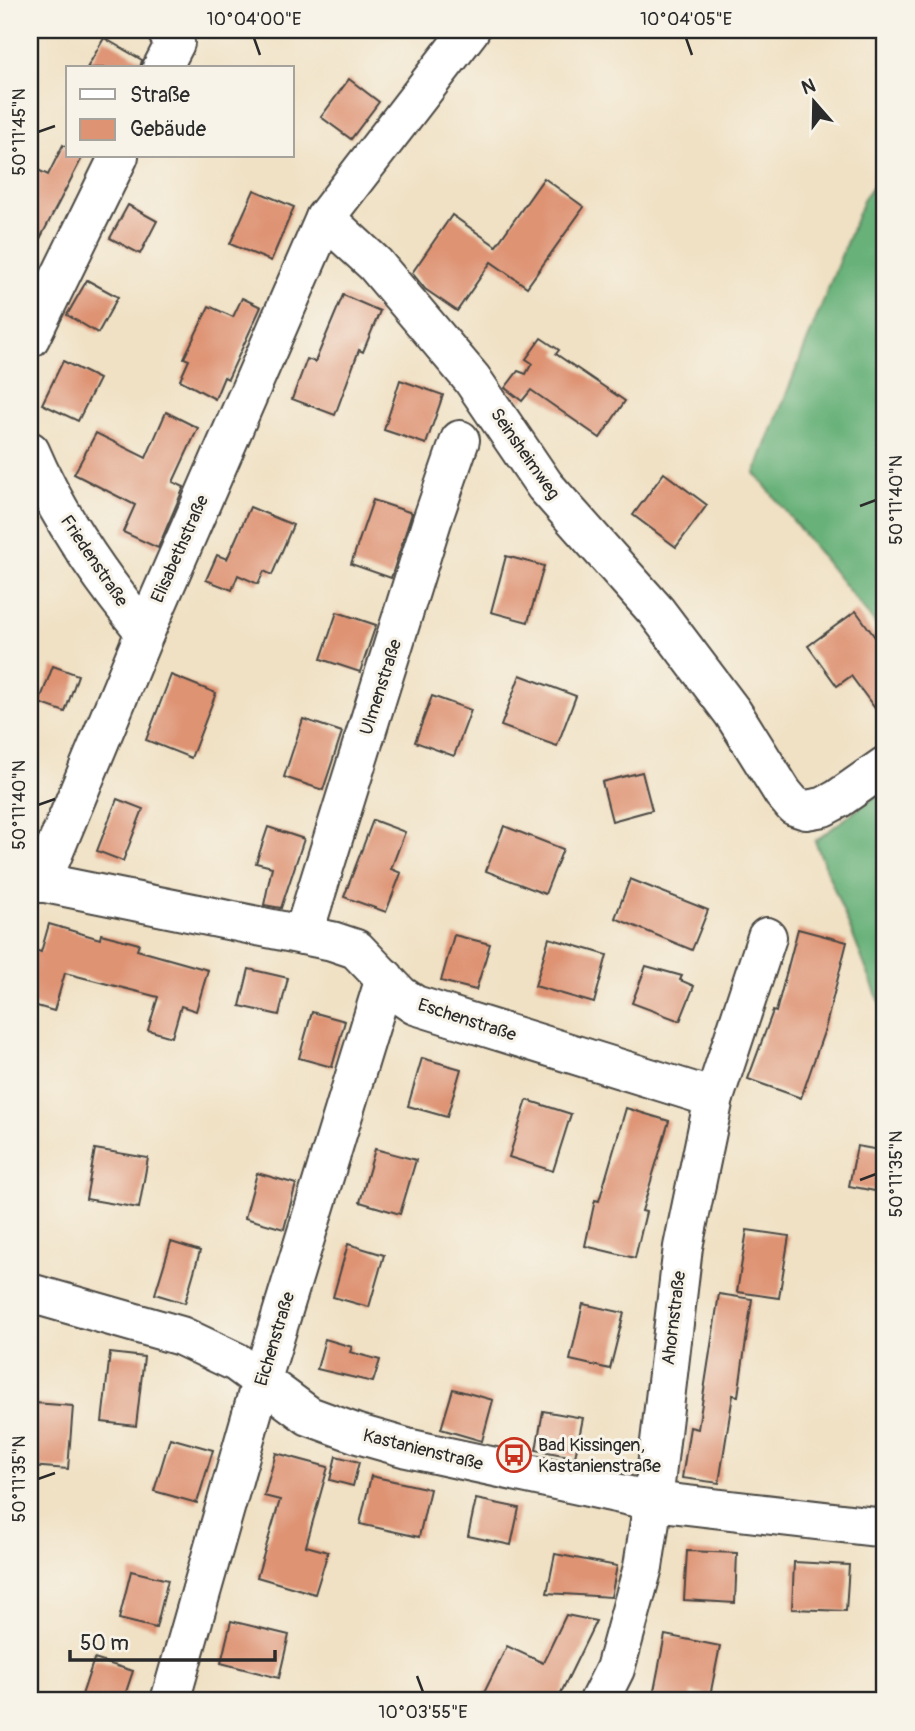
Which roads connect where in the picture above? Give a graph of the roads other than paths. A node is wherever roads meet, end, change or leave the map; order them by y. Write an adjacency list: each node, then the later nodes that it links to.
1 (470, 30): 3 (street)
2 (118, 158): 4 (street)
3 (325, 218): 7 (street, Elisabethstraße); 8 (street, Seinsheimweg)
4 (30, 338)
5 (460, 440): 10 (street, Ulmenstraße)
6 (30, 451): 7 (street, Friedenstraße)
7 (145, 632): 9 (street, Elisabethstraße)
8 (885, 766)
9 (35, 882): 10 (street, Eschenstraße)
10 (303, 935): 12 (street, Eschenstraße)
11 (768, 937): 13 (street, Ahornstraße)
12 (385, 978): 13 (street, Eschenstraße); 15 (street, Eichenstraße)
13 (714, 1098): 16 (street, Ahornstraße)
14 (30, 1293): 15 (street, Kastanienstraße)
15 (261, 1382): 16 (street, Kastanienstraße); 18 (street, Eichenstraße)
16 (653, 1501): 17 (street, Kastanienstraße); 19 (street, Ahornstraße)
17 (885, 1528)
18 (170, 1701)
19 (599, 1701)

